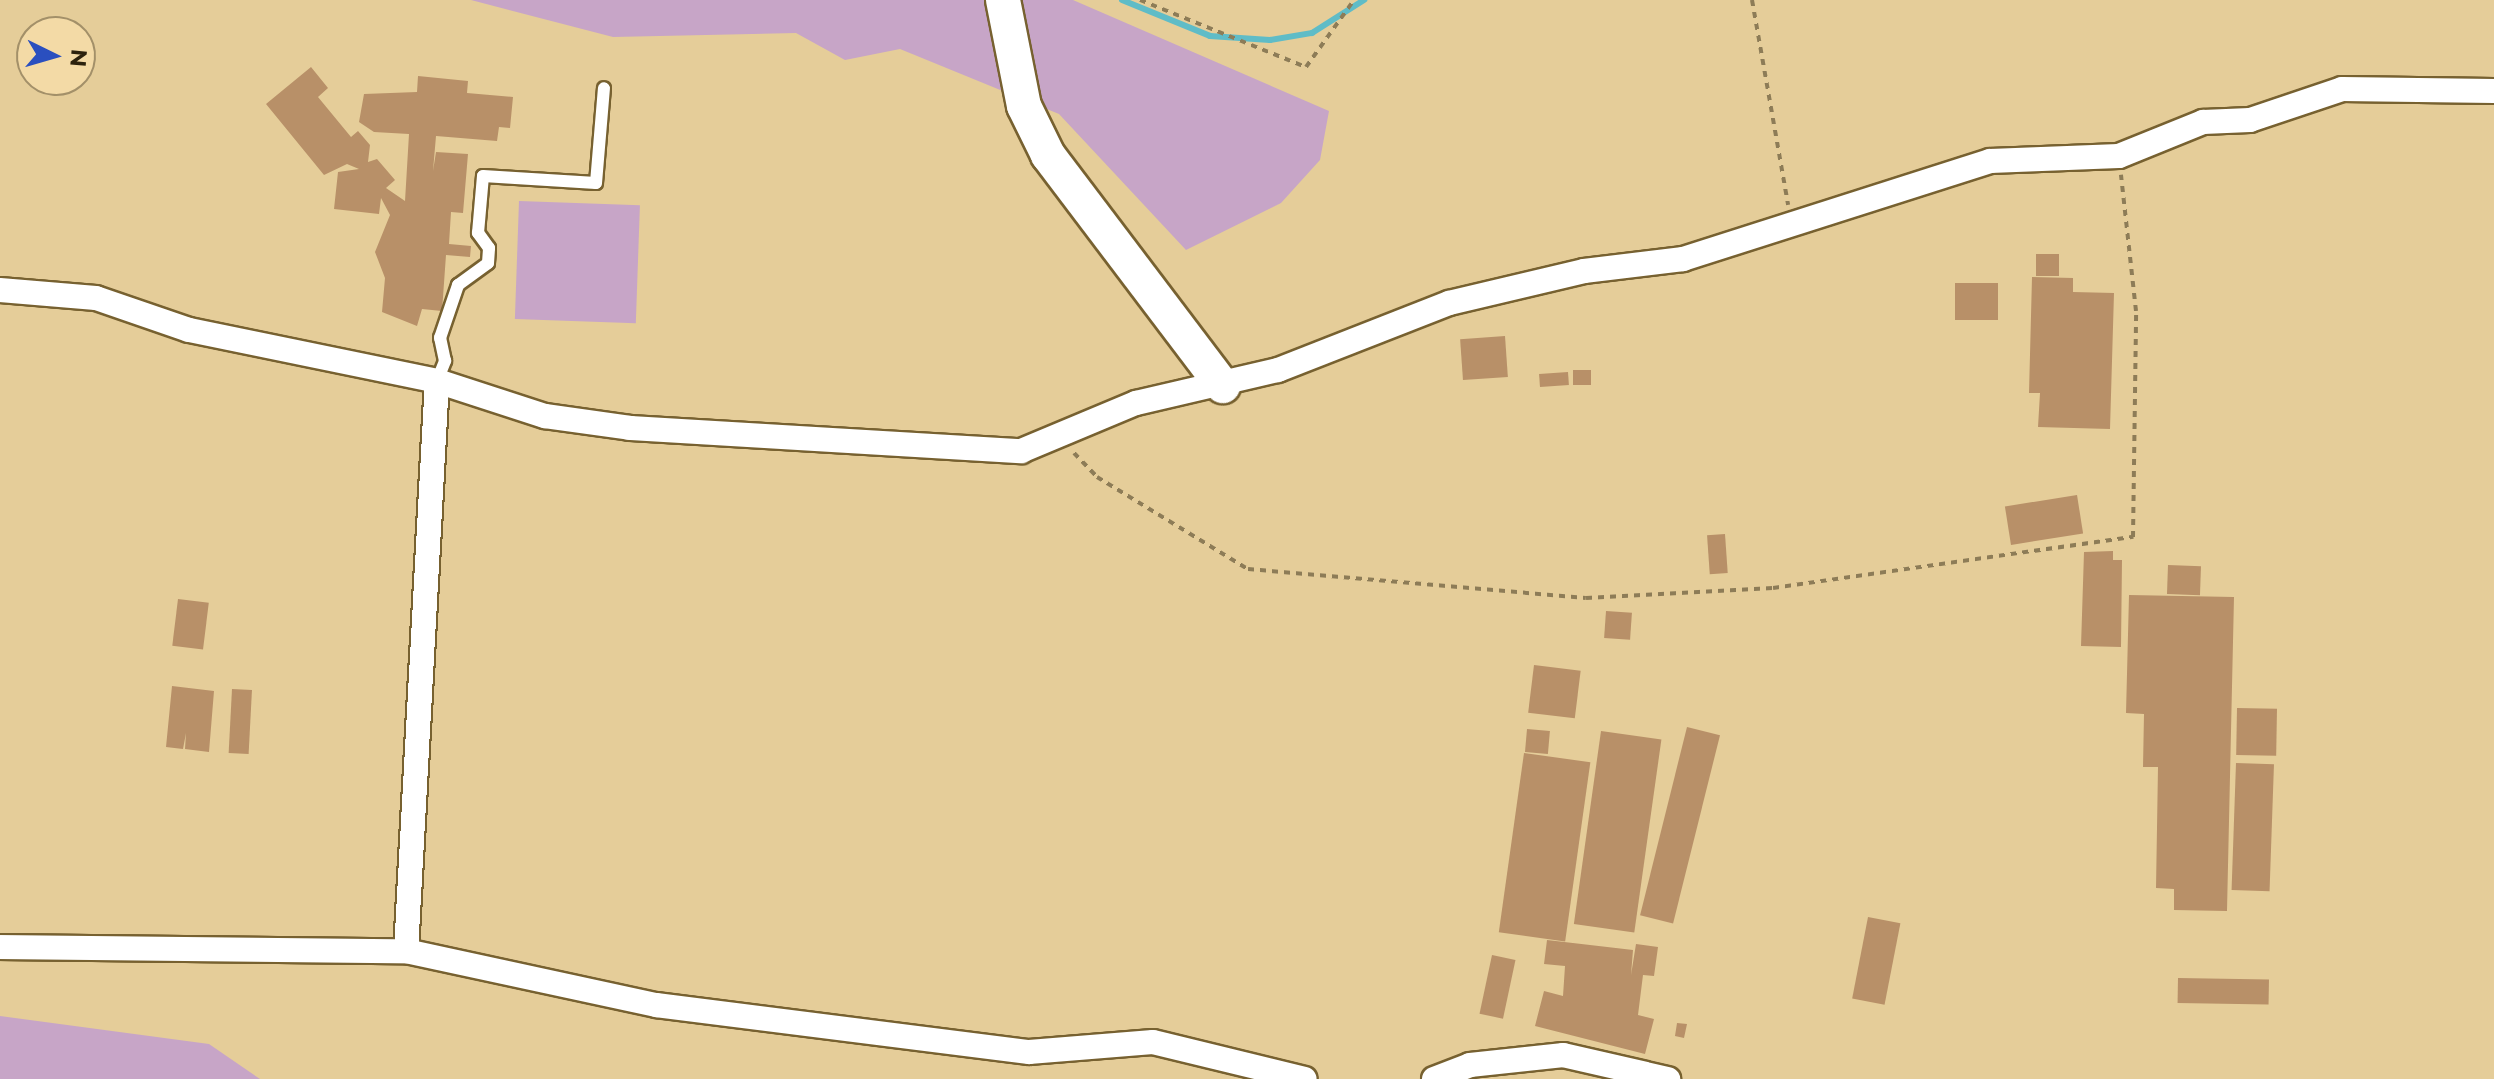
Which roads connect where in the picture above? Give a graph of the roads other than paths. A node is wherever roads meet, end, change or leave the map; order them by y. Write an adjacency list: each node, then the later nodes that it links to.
1 (1003, 0): 6 (street)
2 (604, 88): 5 (lane)
3 (2494, 91): 6 (street)
4 (0, 290): 5 (street)
5 (437, 381): 6 (street); 8 (street)
6 (1223, 386)
7 (0, 947): 8 (street)
8 (406, 951): 9 (street)
9 (1305, 1079)
10 (1434, 1079): 11 (street)
11 (1668, 1079)

